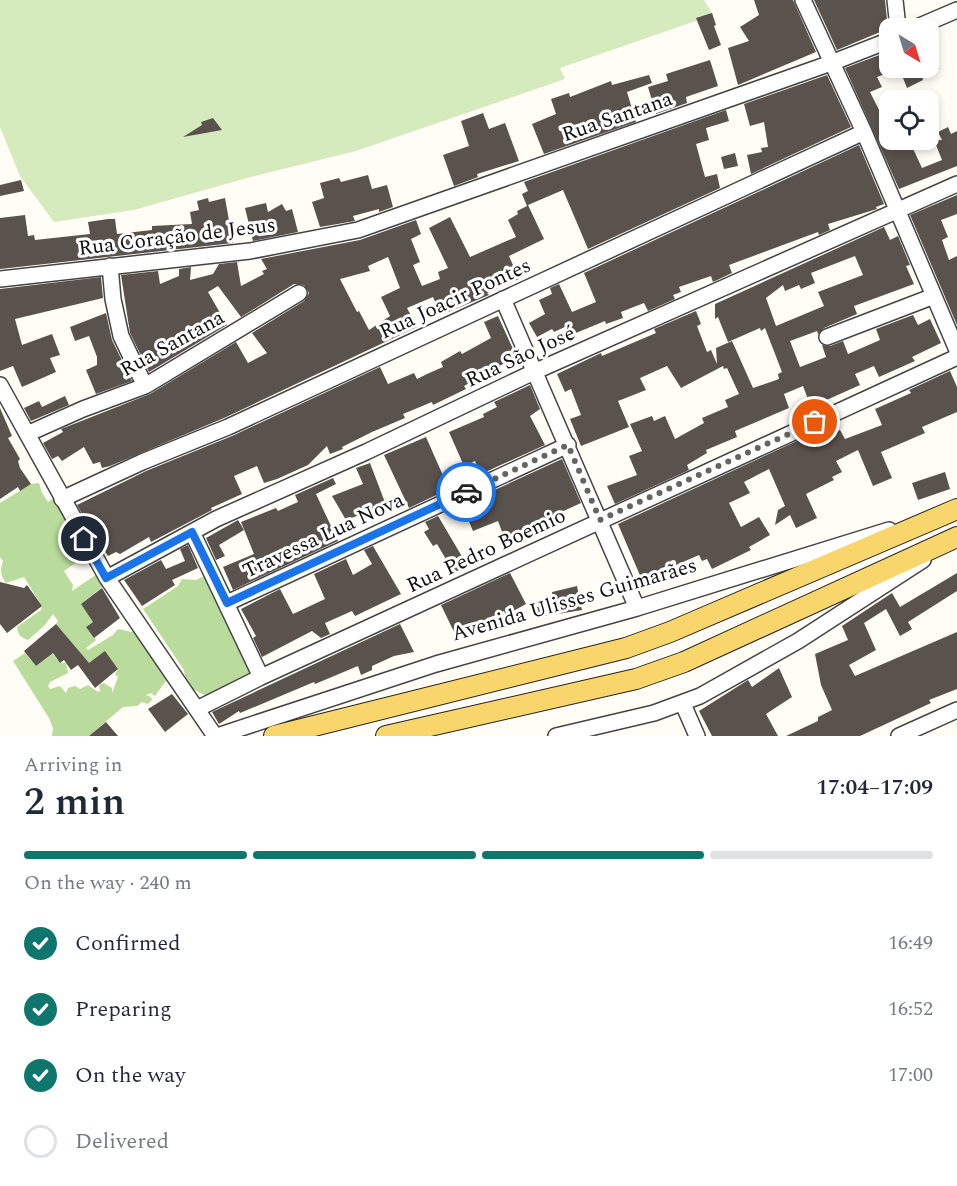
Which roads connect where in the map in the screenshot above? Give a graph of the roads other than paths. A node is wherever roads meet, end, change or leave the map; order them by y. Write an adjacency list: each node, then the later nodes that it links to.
1 (802, 0): 7 (street)
2 (896, 0): 4 (street)
3 (957, 10): 5 (street)
4 (897, 18)
5 (938, 18)
6 (879, 44): 7 (street, Rua Santana)
7 (831, 63): 8 (street); 11 (street, Rua Santana)
8 (864, 132): 10 (street); 16 (street, Rua Joacir Pontes)
9 (957, 184): 10 (street, Rua São José)
10 (897, 210): 15 (street); 20 (street, Rua São José)
11 (358, 230): 12 (street, Rua Coração de Jesus)
12 (110, 266): 13 (street, Rua Coração de Jesus); 22 (street)
13 (0, 279)
14 (298, 293): 22 (street, Rua Santana)
15 (934, 296): 17 (street); 18 (street)
16 (503, 299): 20 (street); 25 (street, Rua Joacir Pontes)
17 (827, 337)
18 (957, 350)
19 (957, 357): 27 (street, Rua Pedro Boemio)
20 (536, 371): 24 (street); 28 (street, Rua São José)
21 (0, 385): 23 (street)
22 (145, 386): 23 (street, Rua Santana)
23 (27, 434): 25 (street)
24 (568, 445): 27 (street); 31 (street, Travessa Lua Nova)
25 (62, 499): 30 (street)
26 (952, 512): 32 (street, Avenida Ulisses Guimarães); 33 (main road, Avenida Ulisses Guimarães)
27 (600, 520): 32 (street); 34 (street, Rua Pedro Boemio)
28 (192, 532): 30 (street, Rua São José); 31 (street)
29 (956, 537): 35 (main road); 36 (street)
30 (106, 578): 37 (street)
31 (227, 603): 34 (street)
32 (637, 608): 39 (street, Avenida Ulisses Guimarães)
33 (626, 648): 35 (main road); 40 (main road, Avenida Ulisses Guimarães)
34 (261, 676): 37 (street, Rua Pedro Boemio)
35 (636, 679): 41 (main road)
36 (683, 704): 42 (street); 43 (street)
37 (197, 709): 39 (street)
38 (957, 710): 44 (street)
39 (216, 736)
40 (274, 736)
41 (386, 736)
42 (556, 736)
43 (697, 736)
44 (899, 736)

